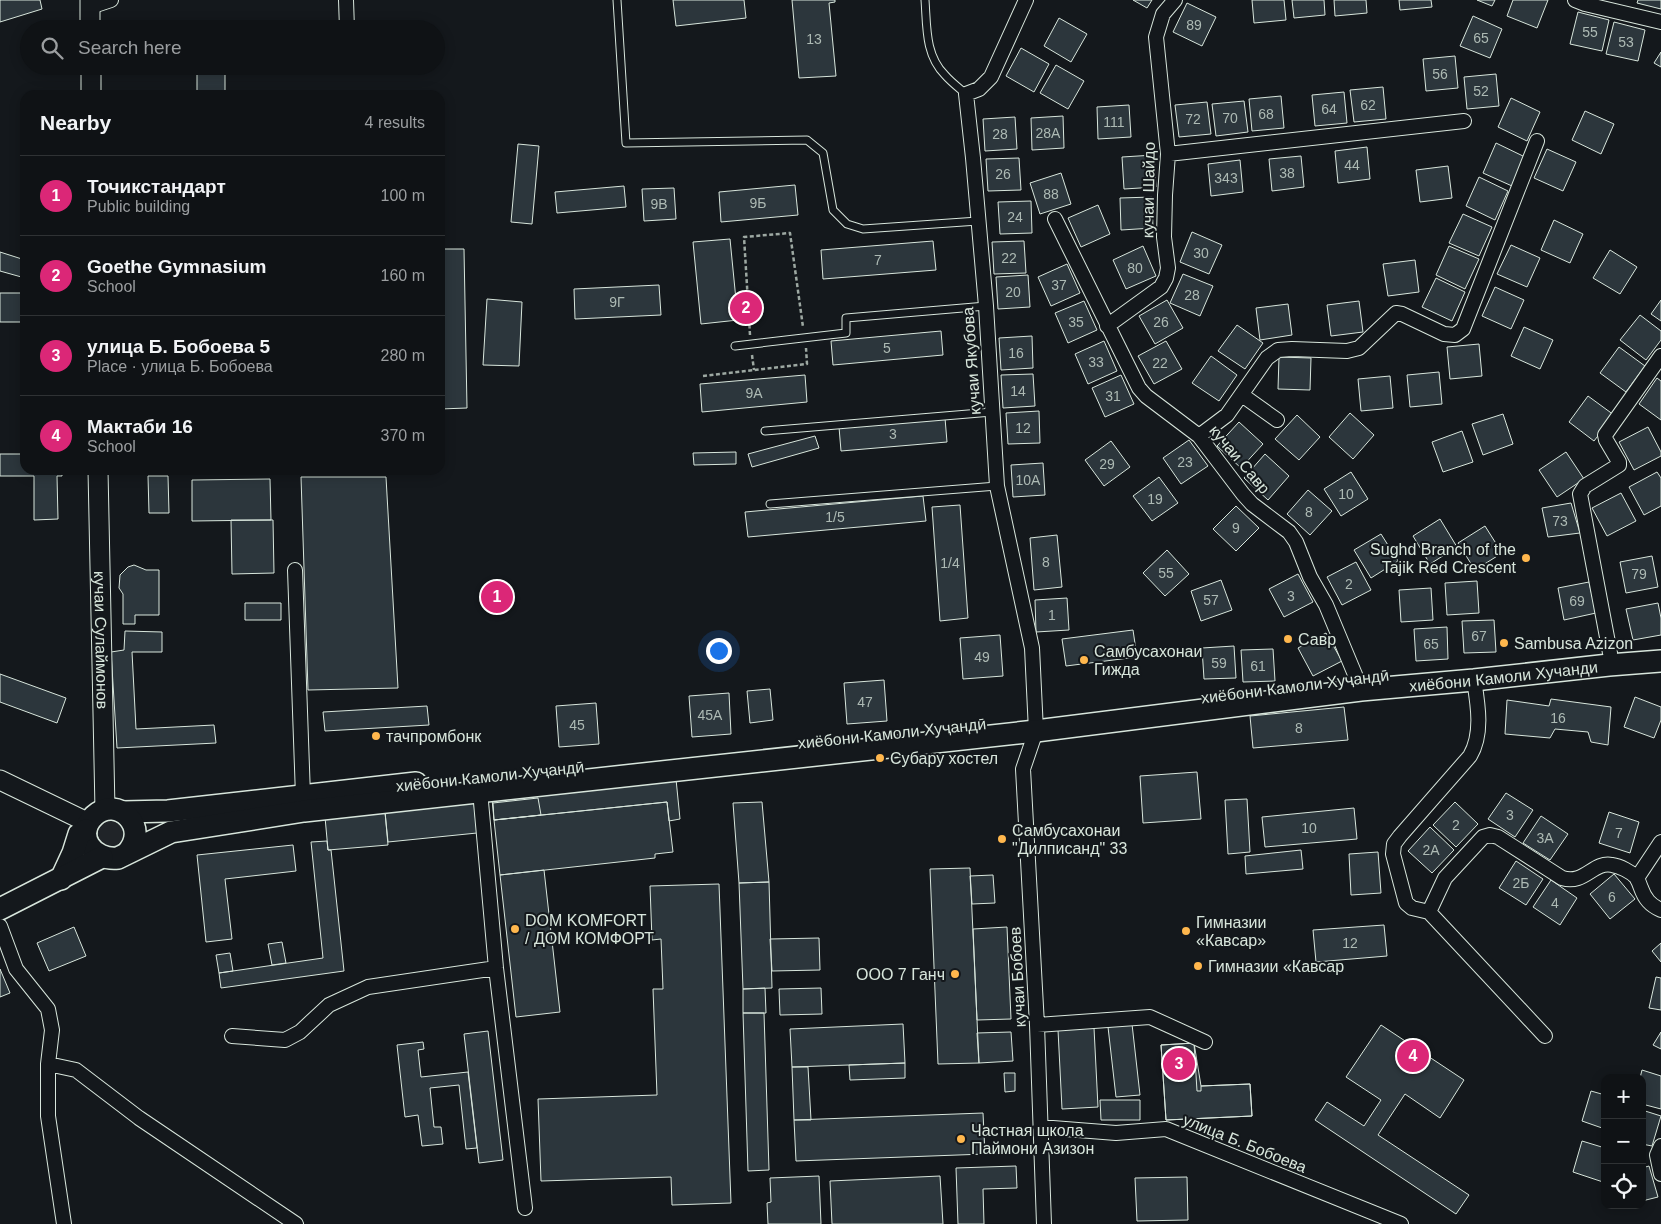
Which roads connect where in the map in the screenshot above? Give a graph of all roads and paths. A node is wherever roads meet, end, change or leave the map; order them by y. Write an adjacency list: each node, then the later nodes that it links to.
1 (111, 0): 8 (street)
2 (346, 0): 10 (street)
3 (617, 0): 19 (lane)
4 (925, 0): 14 (lane)
5 (1026, 0): 14 (street)
6 (1175, 0): 17 (street, кучаи Шайдо)
7 (1575, 0): 11 (street)
8 (90, 3): 9 (main road)
9 (90, 20)
10 (347, 20)
11 (1661, 22)
12 (91, 75): 13 (main road)
13 (91, 90)
14 (966, 94): 19 (street, кучаи Якубова)
15 (1464, 121): 17 (street)
16 (1537, 141): 28 (street)
17 (1168, 154): 21 (street, кучаи Шайдо)
18 (1055, 219): 21 (street, кучаи Савр)
19 (978, 221): 20 (street, кучаи Якубова)
20 (986, 306): 22 (lane); 29 (street, кучаи Якубова)
21 (1107, 326): 32 (street, кучаи Савр)
22 (805, 338): 23 (lane); 23 (path); 26 (path)
23 (751, 345): 24 (lane); 26 (path)
24 (735, 346)
25 (1661, 356): 38 (street)
26 (754, 370): 27 (path)
27 (703, 376)
28 (1242, 394): 30 (street); 32 (street)
29 (992, 412): 31 (lane); 34 (street, кучаи Якубова)
30 (1276, 420)
31 (764, 431)
32 (1199, 436): 40 (street, кучаи Савр)
33 (98, 475): 46 (main road, кучаи Сулаймонов)
34 (997, 486): 35 (lane); 42 (street, кучаи Якубова)
35 (770, 504)
36 (295, 570): 45 (street)
37 (1661, 648): 38 (main road, хиёбони Камоли Хуҷандӣ)
38 (1610, 653): 40 (main road, хиёбони Камоли Хуҷандӣ)
39 (1661, 661): 41 (main road, хиёбони Камоли Хучанди)
40 (1356, 677): 42 (main road, хиёбони Камоли Хуҷандӣ)
41 (1474, 680): 42 (main road, хиёбони Камоли Хучанди); 54 (street)
42 (1036, 724): 44 (main road, хиёбони Камоли Хучанди); 45 (main road, хиёбони Камоли Хуҷандӣ); 57 (street, кучаи Бобоев)
43 (0, 780): 46 (main road)
44 (480, 791): 45 (main road, хиёбони Камоли Хучанди); 56 (street)
45 (303, 803): 46 (main road, хиёбони Камоли Хуҷандӣ); 48 (main road)
46 (101, 819): 48 (main road); 49 (main road); 51 (main road)
47 (1661, 842): 50 (street)
48 (126, 854): 49 (main road)
49 (102, 857): 51 (main road)
50 (1637, 878): 53 (street); 54 (street)
51 (61, 879): 52 (main road)
52 (0, 909)
53 (1661, 910)
54 (1429, 912): 59 (street)
55 (0, 926): 61 (street)
56 (496, 968): 58 (street); 65 (street)
57 (1037, 1025): 60 (street); 62 (street, кучаи Бобоев)
58 (232, 1036)
59 (1544, 1036)
60 (1205, 1042)
61 (48, 1064): 66 (street); 67 (street)
62 (1040, 1127): 68 (street, кучаи Бобоев); 69 (street, улица Б. Бобоева)
63 (1661, 1146): 64 (street)
64 (1661, 1174)
65 (525, 1208)
66 (64, 1224)
67 (296, 1224)
68 (1044, 1224)
69 (1401, 1224)

